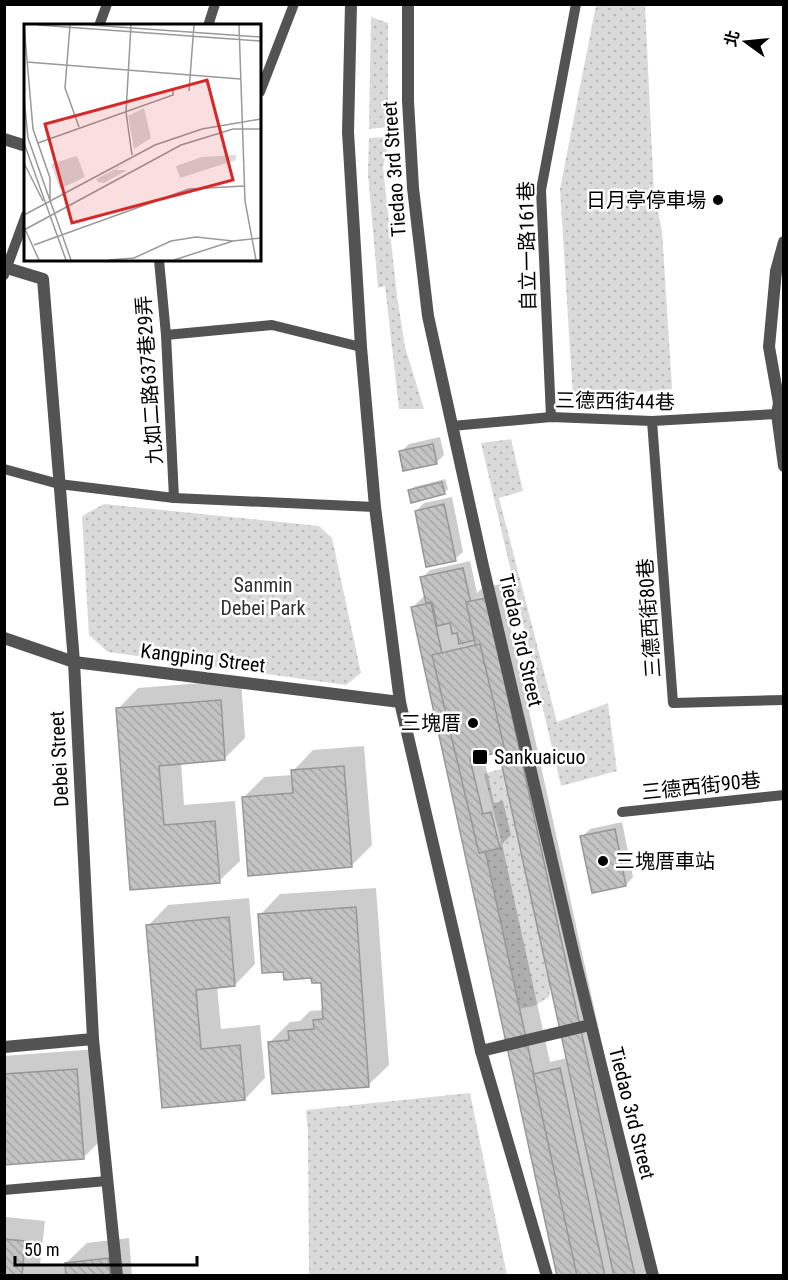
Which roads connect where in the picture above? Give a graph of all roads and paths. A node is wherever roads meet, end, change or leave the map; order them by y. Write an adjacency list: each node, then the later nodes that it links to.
1 (107, 4): 7 (lane)
2 (216, 4): 8 (lane)
3 (294, 4): 9 (lane)
4 (351, 4): 17 (street, Tiedao 3rd Street)
5 (408, 4): 21 (street, Tiedao 3rd Street)
6 (576, 4): 19 (lane, 自立一路161巷)
7 (100, 24)
8 (209, 24)
9 (261, 89)
10 (4, 139): 11 (street)
11 (24, 145)
12 (24, 221): 15 (lane)
13 (783, 242): 18 (street)
14 (159, 261): 16 (lane, 九如二路637巷29弄)
15 (6, 272): 24 (street, Debei Street)
16 (166, 335): 17 (lane); 25 (lane, 九如二路637巷29弄)
17 (361, 347): 26 (street, Tiedao 3rd Street)
18 (780, 406): 20 (lane, 三德西街44巷); 22 (street)
19 (551, 417): 20 (lane, 三德西街44巷); 21 (lane, 三德西街44巷)
20 (652, 422): 29 (lane, 三德西街80巷)
21 (452, 426): 33 (street, Tiedao 3rd Street)
22 (783, 466)
23 (4, 469): 24 (lane)
24 (59, 484): 25 (lane); 28 (street, Debei Street)
25 (174, 498): 26 (lane)
26 (375, 507): 30 (street, Tiedao 3rd Street)
27 (4, 638): 28 (street, Kangping Street)
28 (74, 662): 30 (street, Kangping Street); 34 (street, Debei Street)
29 (783, 700)
30 (400, 702): 36 (street, Tiedao 3rd Street)
31 (783, 795): 32 (lane, 三德西街90巷)
32 (622, 812)
33 (590, 1025): 36 (street); 41 (street, Tiedao 3rd Street)
34 (93, 1039): 35 (street); 37 (street, Debei Street)
35 (4, 1047)
36 (481, 1051): 40 (street, Tiedao 3rd Street)
37 (107, 1181): 38 (lane); 39 (street, Debei Street)
38 (4, 1190)
39 (117, 1275)
40 (547, 1275)
41 (653, 1275)

